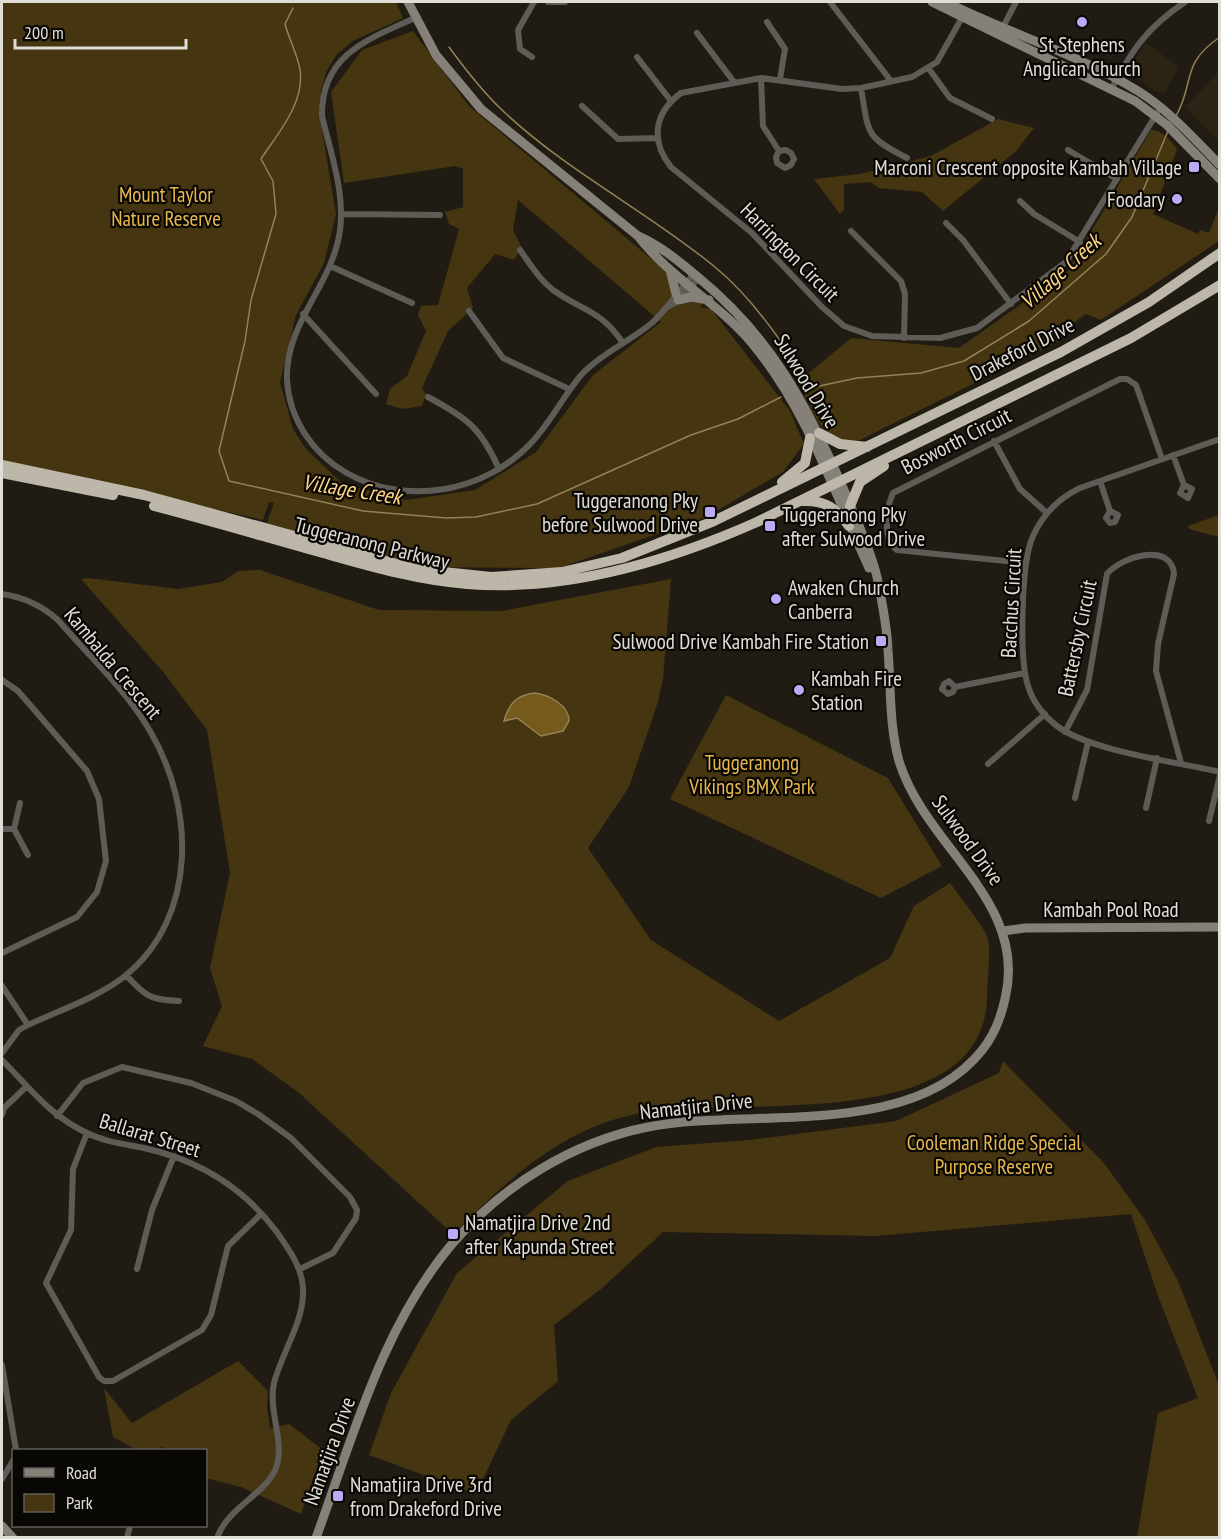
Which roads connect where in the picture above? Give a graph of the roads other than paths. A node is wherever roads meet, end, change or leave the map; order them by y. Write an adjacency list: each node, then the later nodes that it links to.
1 (408, 2): 11 (main road, Sulwood Drive)
2 (534, 2): 15 (street)
3 (548, 2): 4 (street)
4 (565, 2)
5 (830, 2): 21 (street)
6 (933, 2): 10 (main road)
7 (945, 2): 10 (main road)
8 (1016, 2): 13 (street)
9 (1185, 2): 20 (street)
10 (964, 14): 13 (main road); 17 (street)
11 (415, 18): 38 (street); 42 (main road, Sulwood Drive)
12 (767, 22): 19 (street)
13 (1001, 31): 20 (main road); 24 (main road)
14 (697, 33): 22 (street)
15 (532, 57)
16 (637, 57): 25 (street)
17 (929, 69): 21 (street); 28 (street)
18 (761, 78): 19 (street); 22 (street); 32 (street)
19 (780, 79): 23 (street)
20 (1117, 79): 24 (street); 27 (main road)
21 (891, 81): 23 (street)
22 (734, 82): 25 (street)
23 (861, 88): 33 (street)
24 (1112, 88): 27 (main road)
25 (671, 101): 30 (street)
26 (582, 106): 30 (street)
27 (1158, 112): 29 (main road); 36 (street, Harrington Circuit)
28 (992, 119)
29 (1171, 123): 34 (main road); 35 (main road)
30 (657, 138): 57 (street, Harrington Circuit)
31 (1068, 150): 36 (street)
32 (779, 152)
33 (907, 158)
34 (1220, 165)
35 (1220, 179)
36 (1117, 180): 43 (street, Harrington Circuit)
37 (1020, 201): 43 (street)
38 (341, 214): 39 (street); 47 (street)
39 (440, 215)
40 (946, 224): 54 (street)
41 (851, 231): 57 (street)
42 (638, 236): 48 (main road, Sulwood Drive); 49 (main road, Sulwood Drive)
43 (1080, 242): 54 (street, Harrington Circuit)
44 (1220, 248): 46 (highway, Drakeford Drive)
45 (520, 250): 58 (street)
46 (1216, 256): 65 (highway, Drakeford Drive)
47 (330, 267): 53 (street); 56 (street)
48 (669, 268): 49 (main road, Sulwood Drive); 51 (main road)
49 (693, 279): 51 (street); 52 (main road, Sulwood Drive); 62 (main road, Sulwood Drive)
50 (1220, 285): 66 (highway, Drakeford Drive)
51 (677, 297): 52 (main road); 58 (street)
52 (711, 301): 62 (main road, Sulwood Drive)
53 (412, 303)
54 (1011, 304): 57 (street, Harrington Circuit)
55 (469, 311): 59 (street)
56 (303, 314): 60 (street); 71 (street)
57 (904, 338)
58 (623, 343): 59 (street)
59 (569, 390): 71 (street)
60 (376, 394)
61 (428, 397): 71 (street)
62 (814, 436): 65 (highway); 70 (main road, Sulwood Drive); 76 (highway)
63 (1220, 439): 67 (street, Bacchus Circuit)
64 (994, 441): 68 (street, Bosworth Circuit); 80 (street); 82 (street, Bosworth Circuit)
65 (867, 447): 70 (highway, Drakeford Drive)
66 (905, 449): 74 (highway, Drakeford Drive); 78 (highway)
67 (1173, 455): 68 (street, Bacchus Circuit); 75 (street)
68 (1162, 459): 73 (street, Bacchus Circuit)
69 (2, 465): 76 (highway, Tuggeranong Parkway)
70 (828, 466): 74 (main road, Sulwood Drive); 76 (highway, Tuggeranong Parkway)
71 (499, 469)
72 (2, 473): 77 (highway, Tuggeranong Parkway)
73 (1100, 481): 79 (street); 80 (street, Bacchus Circuit)
74 (836, 483): 77 (highway, Tuggeranong Parkway); 78 (main road, Sulwood Drive); 81 (main road, Sulwood Drive)
75 (1184, 485)
76 (766, 496)
77 (798, 501): 81 (highway)
78 (850, 506): 83 (main road, Sulwood Drive)
79 (1110, 511)
80 (1047, 513): 82 (street, Bacchus Circuit)
81 (849, 526): 83 (main road, Sulwood Drive)
82 (1026, 563): 85 (street, Bacchus Circuit)
83 (879, 593): 103 (main road, Sulwood Drive)
84 (2, 594): 105 (street, Kambalda Crescent)
85 (1025, 673): 87 (street); 88 (street, Bacchus Circuit)
86 (2, 680): 104 (street)
87 (954, 687)
88 (1045, 714): 89 (street, Bacchus Circuit); 93 (street)
89 (1065, 732): 90 (street, Bacchus Circuit); 92 (street, Battersby Circuit)
90 (1088, 742): 91 (street, Bacchus Circuit); 95 (street)
91 (1157, 758): 92 (street, Bacchus Circuit); 97 (street)
92 (1181, 763): 94 (street, Bacchus Circuit)
93 (988, 764)
94 (1220, 773): 98 (street)
95 (1075, 798)
96 (20, 802): 100 (street)
97 (1146, 808)
98 (1209, 821)
99 (2, 829): 100 (street)
100 (14, 829): 101 (street)
101 (28, 855)
102 (1220, 927): 103 (main road, Kambah Pool Road)
103 (1003, 931): 126 (main road, Namatjira Drive)
104 (2, 953)
105 (126, 975): 107 (street); 108 (street, Kambalda Crescent)
106 (2, 986): 108 (street)
107 (179, 1001)
108 (28, 1025): 109 (street, Kambalda Crescent)
109 (2, 1053)
110 (2, 1060): 111 (street, Ballarat Street)
111 (26, 1087): 112 (street); 113 (street, Ballarat Street)
112 (2, 1114)
113 (57, 1116): 114 (street, Ballarat Street); 118 (street)
114 (87, 1133): 115 (street, Ballarat Street); 116 (street)
115 (174, 1156): 116 (street, Ballarat Street); 117 (street)
116 (261, 1214): 118 (street, Ballarat Street)
117 (137, 1269)
118 (300, 1269): 125 (street, Ballarat Street)
119 (2, 1365): 120 (street)
120 (16, 1449)
121 (12, 1462): 122 (street)
122 (2, 1479)
123 (2, 1526): 124 (main road)
124 (13, 1538)
125 (217, 1538)
126 (316, 1538)

